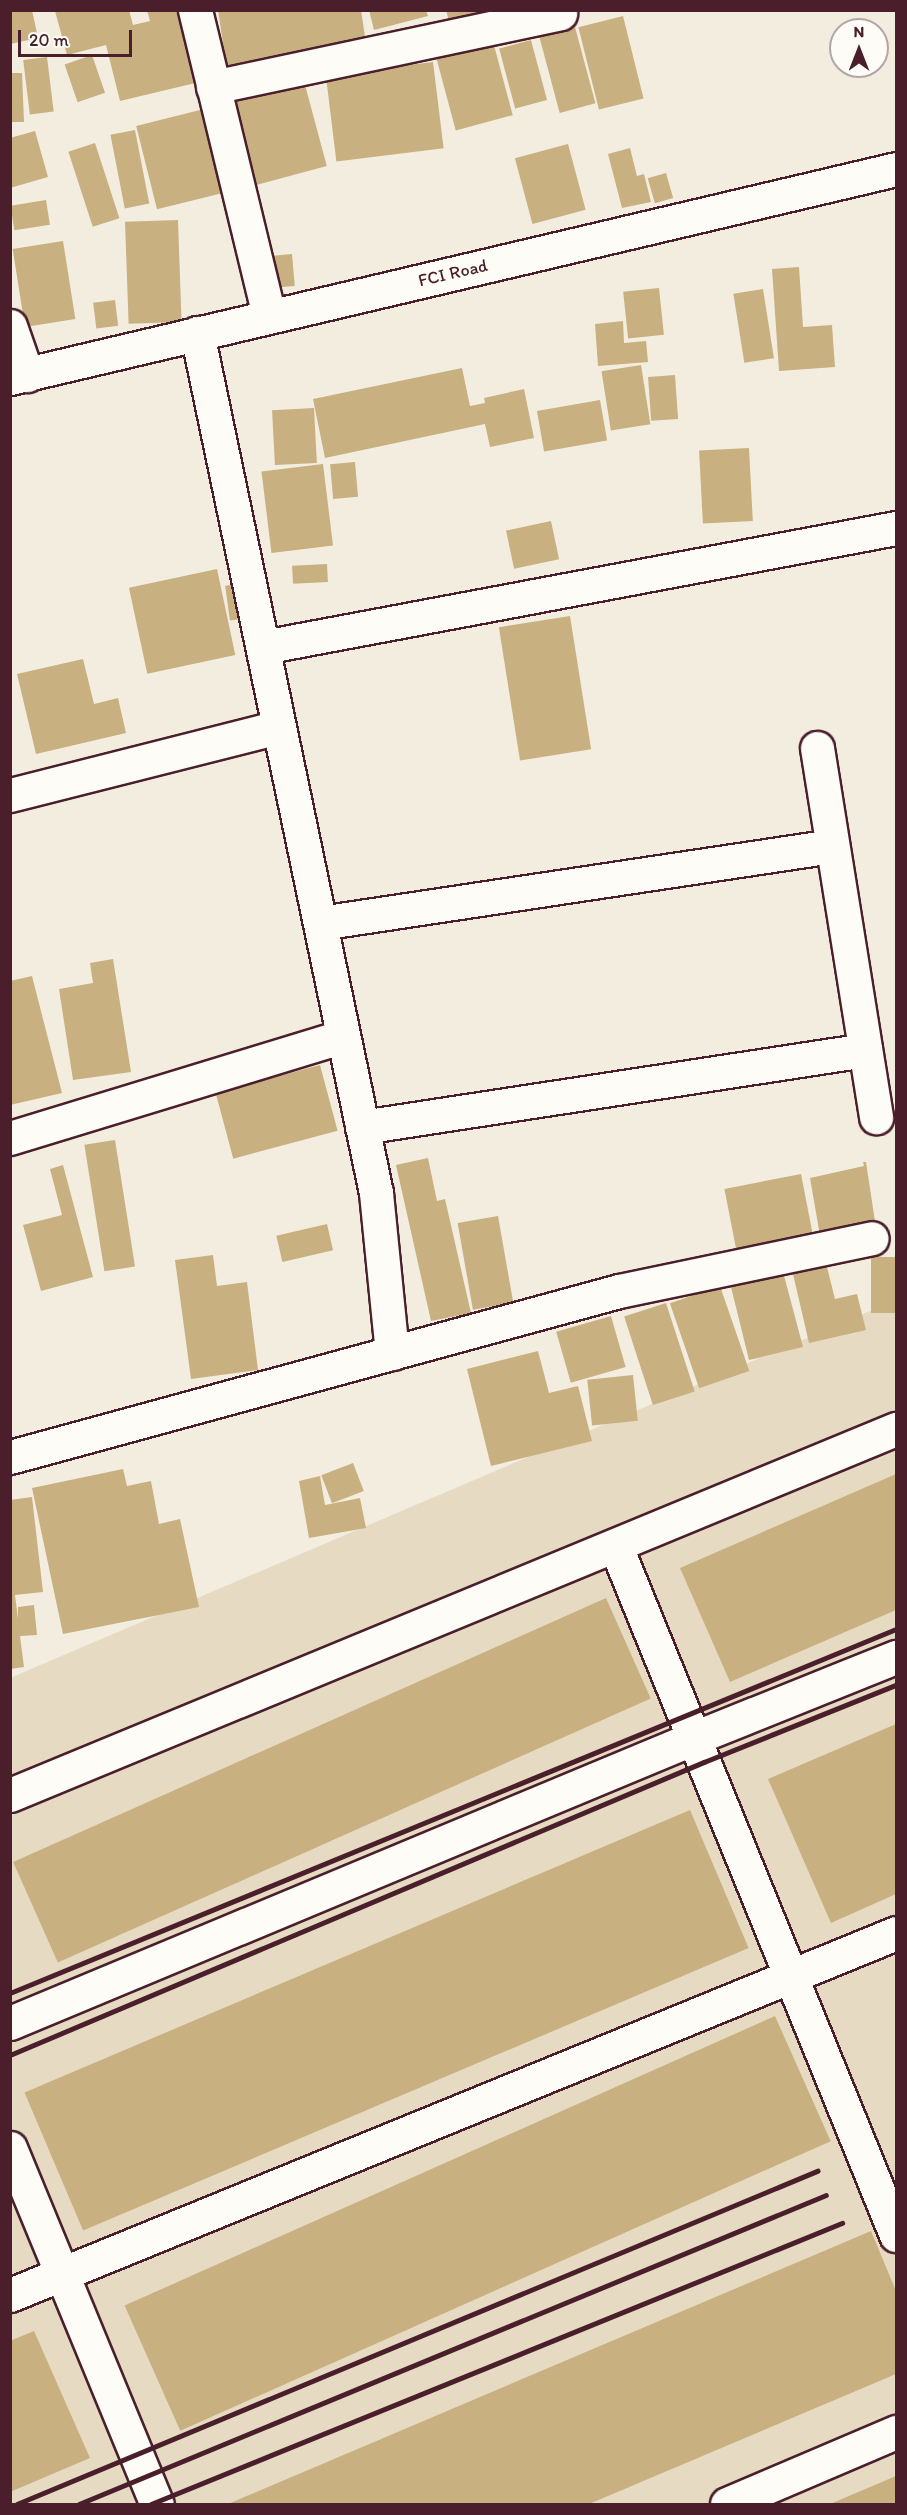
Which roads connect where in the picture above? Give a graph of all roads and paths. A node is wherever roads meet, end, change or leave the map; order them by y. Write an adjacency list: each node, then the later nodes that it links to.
1 (195, 10): 3 (street)
2 (560, 13): 3 (street)
3 (213, 87): 5 (street)
4 (897, 169): 5 (street, FCI Road)
5 (269, 316): 7 (street, FCI Road)
6 (10, 326): 8 (street)
7 (197, 333): 8 (street, FCI Road); 10 (street)
8 (19, 376)
9 (897, 528): 10 (street)
10 (262, 647): 11 (street)
11 (279, 727): 13 (street); 15 (street)
12 (817, 748): 14 (street)
13 (10, 795)
14 (832, 846): 15 (street); 17 (street)
15 (320, 923): 16 (street)
16 (343, 1036): 19 (street); 20 (street)
17 (865, 1050): 18 (street); 19 (street)
18 (876, 1117)
19 (362, 1127): 22 (street)
20 (10, 1138)
21 (872, 1238): 22 (street)
22 (392, 1353): 24 (street)
23 (897, 1429): 25 (street)
24 (10, 1457)
25 (616, 1547): 27 (street); 28 (street)
26 (897, 1657): 27 (street)
27 (694, 1738): 30 (street); 31 (street)
28 (10, 1795)
29 (897, 1933): 30 (street)
30 (791, 1976): 33 (street); 34 (street)
31 (10, 2023)
32 (10, 2148): 34 (street)
33 (897, 2235)
34 (62, 2274): 35 (street); 37 (street)
35 (10, 2295)
36 (897, 2432): 38 (street)
37 (157, 2505)
38 (727, 2505)

